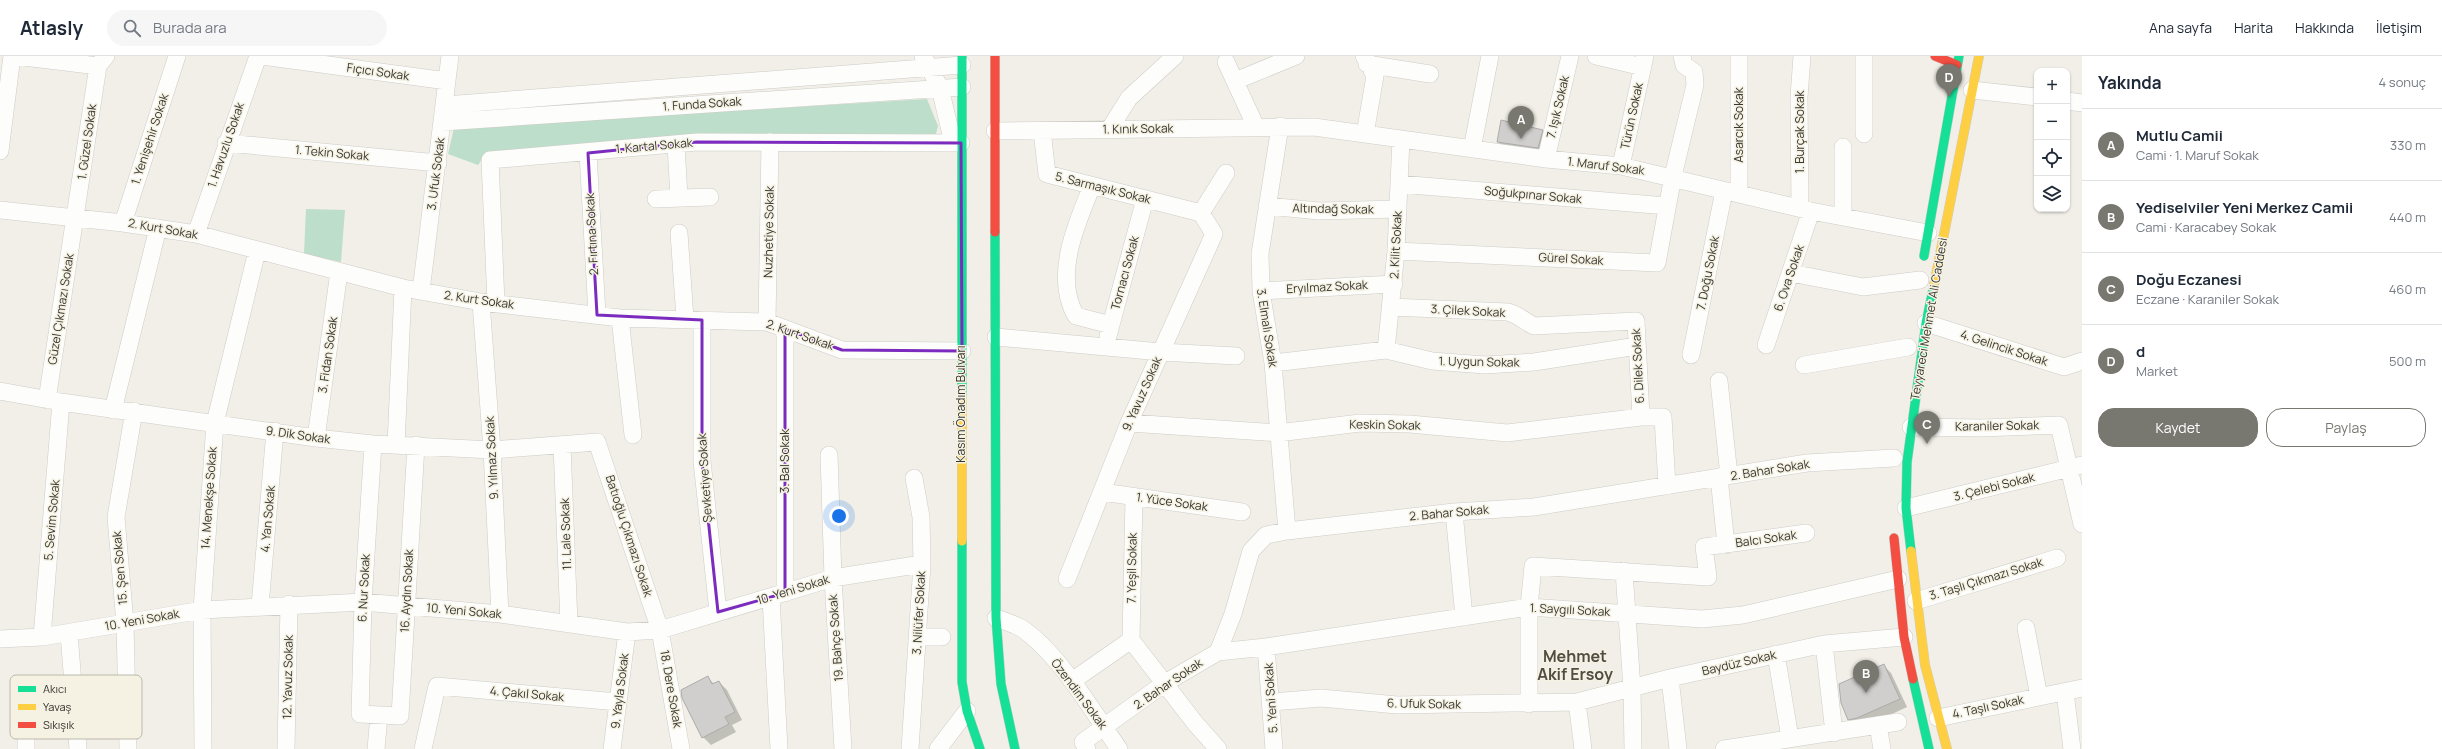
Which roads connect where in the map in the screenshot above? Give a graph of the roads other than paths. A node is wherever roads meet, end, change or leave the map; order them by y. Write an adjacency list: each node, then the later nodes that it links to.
1 (12, 56): 51 (street)
2 (16, 56): 21 (street)
3 (177, 56): 73 (street, 1. Yenişehir Sokak)
4 (258, 56): 45 (street, 1. Havuzlu Sokak)
5 (262, 56): 27 (street, Fıçıcı Sokak)
6 (450, 56): 27 (street, 3. Ufuk Sokak)
7 (995, 56): 40 (main road)
8 (1174, 56): 39 (street)
9 (1296, 56): 28 (street)
10 (1490, 56): 50 (street)
11 (1570, 56): 53 (street, 7. Işık Sokak)
12 (1596, 56): 22 (street, Türün Sokak)
13 (1682, 56): 57 (street, Gürel Sokak)
14 (1739, 56): 60 (street, Asarcık Sokak)
15 (1802, 56): 68 (street, 1. Burçak Sokak)
16 (1864, 56): 43 (street)
17 (1935, 56): 23 (main road)
18 (1979, 56): 31 (main road, Teyyareci Mehmet Ali Caddesi)
19 (962, 60): 24 (street, 1. Funda Sokak); 29 (main road, Kasım Önadım Bulvarı)
20 (1365, 60): 26 (street); 42 (street)
21 (102, 61): 72 (street, 1. Güzel Sokak)
22 (1644, 61): 55 (street, Türün Sokak)
23 (1958, 61): 76 (main road, Teyyareci Mehmet Ali Caddesi)
24 (925, 62): 30 (street); 35 (street, 1. Funda Sokak)
25 (1226, 62): 28 (street)
26 (1430, 74)
27 (447, 81): 35 (street, 3. Ufuk Sokak)
28 (1235, 81): 38 (street)
29 (962, 87): 30 (street, 1. Funda Sokak); 47 (main road, Kasım Önadım Bulvarı)
30 (940, 88): 36 (street, 1. Funda Sokak); 47 (street)
31 (1972, 90): 32 (street); 95 (main road, Teyyareci Mehmet Ali Caddesi)
32 (2034, 97)
33 (2070, 101): 34 (street)
34 (2082, 103)
35 (445, 105): 36 (street, 3. Ufuk Sokak)
36 (442, 122): 54 (street, 3. Ufuk Sokak)
37 (1280, 126): 38 (street, 1. Kınık Sokak); 42 (street, 1. Maruf Sokak); 65 (street, 3. Elmalı Sokak)
38 (1256, 127): 39 (street, 1. Kınık Sokak)
39 (1109, 130): 41 (street, 1. Kınık Sokak)
40 (995, 131): 41 (street, 1. Kınık Sokak); 98 (main road)
41 (1042, 131): 59 (street, 5. Sarmaşık Sokak)
42 (1365, 134): 44 (street, 1. Maruf Sokak)
43 (1864, 134)
44 (1401, 139): 50 (street, 1. Maruf Sokak); 58 (street, 2. Kilit Sokak)
45 (226, 142): 54 (street, 1. Tekin Sokak); 77 (street, 1. Havuzlu Sokak)
46 (770, 142): 47 (street, 1. Kartal Sokak); 48 (street, 1. Kartal Sokak); 94 (street, Nuzhetiye Sokak)
47 (957, 143): 104 (main road, Kasım Önadım Bulvarı)
48 (676, 144): 52 (street, 1. Kartal Sokak); 62 (street)
49 (1843, 146): 71 (street)
50 (1472, 149): 53 (street, 1. Maruf Sokak)
51 (0, 151)
52 (588, 153): 87 (street, 1. Kartal Sokak); 89 (street, 2. Fırtına Sokak)
53 (1546, 159): 55 (street, 1. Maruf Sokak)
54 (438, 163): 85 (street, 3. Ufuk Sokak)
55 (1621, 166): 57 (street, 1. Maruf Sokak)
56 (1226, 173): 70 (street)
57 (1673, 176): 60 (street, 1. Maruf Sokak); 66 (street, Gürel Sokak)
58 (1400, 184): 66 (street, Soğukpınar Sokak); 67 (street, 2. Kilit Sokak)
59 (1092, 186): 64 (street, 5. Sarmaşık Sokak); 96 (street)
60 (1732, 192): 68 (street, 1. Maruf Sokak); 107 (street, 7. Doğu Sokak)
61 (710, 197): 62 (street)
62 (679, 198): 63 (street)
63 (656, 199)
64 (1145, 199): 70 (street, 5. Sarmaşık Sokak); 96 (street, Tornacı Sokak)
65 (1267, 206): 67 (street, Altındağ Sokak); 86 (street, 3. Elmalı Sokak)
66 (1667, 206): 79 (street, Gürel Sokak)
67 (1398, 209): 79 (street, 2. Kilit Sokak)
68 (1806, 209): 71 (street, 1. Maruf Sokak); 81 (street, 6. Ova Sokak)
69 (0, 210): 72 (street, 2. Kurt Sokak)
70 (1201, 213): 105 (street, 9. Yavuz Sokak)
71 (1842, 217): 76 (street, 1. Maruf Sokak)
72 (76, 218): 73 (street, 2. Kurt Sokak); 113 (street, Güzel Çıkmazı Sokak)
73 (123, 223): 74 (street, 2. Kurt Sokak)
74 (158, 228): 77 (street, 2. Kurt Sokak); 114 (street)
75 (679, 233): 91 (street)
76 (1928, 233): 82 (main road, Teyyareci Mehmet Ali Caddesi)
77 (196, 234): 78 (street, 2. Kurt Sokak)
78 (257, 251): 80 (street, 2. Kurt Sokak); 117 (street, 14. Menekşe Sokak)
79 (1396, 251): 83 (street, 2. Kilit Sokak)
80 (339, 272): 84 (street, 2. Kurt Sokak); 123 (street, 3. Fidan Sokak)
81 (1791, 272): 82 (street); 99 (street, 6. Ova Sokak)
82 (1921, 277)
83 (1394, 284): 86 (street, Eryılmaz Sokak); 88 (street, 2. Kilit Sokak)
84 (403, 288): 85 (street, 2. Kurt Sokak); 126 (street)
85 (421, 291): 87 (street, 2. Kurt Sokak)
86 (1261, 291): 109 (street, 3. Elmalı Sokak)
87 (489, 303): 89 (street, 2. Kurt Sokak); 129 (street, 9. Yılmaz Sokak)
88 (1391, 307): 93 (street, 3. Çilek Sokak); 103 (street, 2. Kilit Sokak)
89 (597, 315): 90 (street, 2. Kurt Sokak)
90 (620, 318): 91 (street, 2. Kurt Sokak); 122 (street)
91 (685, 320): 92 (street, 2. Kurt Sokak)
92 (702, 320): 94 (street, 2. Kurt Sokak); 160 (street, Şevketiye Sokak)
93 (1636, 321): 101 (street, 6. Dilek Sokak)
94 (768, 322): 97 (street, 2. Kurt Sokak)
95 (1926, 323): 108 (street, 4. Gelincik Sokak); 119 (main road, Teyyareci Mehmet Ali Caddesi)
96 (1111, 325): 100 (street, Tornacı Sokak)
97 (785, 329): 104 (street, 2. Kurt Sokak); 152 (street, 3. Bal Sokak)
98 (996, 337): 100 (street); 164 (main road)
99 (1766, 345)
100 (1106, 346): 105 (street)
101 (1637, 346): 103 (street, 1. Uygun Sokak); 116 (street, 6. Dilek Sokak)
102 (1908, 348): 110 (street)
103 (1386, 350): 109 (street, 1. Uygun Sokak)
104 (962, 351): 194 (main road, Kasım Önadım Bulvarı)
105 (1161, 352): 106 (street); 118 (street, 9. Yavuz Sokak)
106 (1236, 356)
107 (1691, 356)
108 (2082, 360)
109 (1273, 363): 121 (street, 3. Elmalı Sokak)
110 (1804, 365)
111 (1719, 381): 133 (street, Balcı Sokak)
112 (0, 392): 113 (street, 9. Dik Sokak)
113 (54, 401): 114 (street, 9. Dik Sokak); 171 (street, 5. Sevim Sokak)
114 (113, 410): 115 (street, 9. Dik Sokak)
115 (134, 411): 117 (street, 9. Dik Sokak); 165 (street, 15. Şen Sokak)
116 (1641, 417): 121 (street, Keskin Sokak); 135 (street, 6. Dilek Sokak)
117 (214, 423): 120 (street, 9. Dik Sokak); 159 (street, 14. Menekşe Sokak)
118 (1129, 423): 121 (street, Keskin Sokak); 136 (street, 9. Yavuz Sokak)
119 (1911, 427): 132 (street, Karaniler Sokak); 138 (main road, Teyyareci Mehmet Ali Caddesi)
120 (275, 431): 123 (street, 9. Dik Sokak); 156 (street, 4. Yan Sokak)
121 (1278, 433): 143 (street, 3. Elmalı Sokak)
122 (633, 435)
123 (316, 438): 125 (street, 9. Dik Sokak)
124 (598, 442): 128 (street, 9. Dik Sokak); 168 (street, Batıoğlu Çıkmazı Sokak)
125 (373, 444): 126 (street, 9. Dik Sokak); 154 (street, 6. Nur Sokak)
126 (396, 445): 127 (street, 9. Dik Sokak)
127 (416, 445): 129 (street, 9. Dik Sokak); 157 (street, 16. Aydın Sokak)
128 (562, 445): 129 (street, 9. Dik Sokak); 166 (street, 11. Lale Sokak)
129 (492, 450): 161 (street, 9. Yılmaz Sokak)
130 (828, 455): 149 (street, 19. Bahçe Sokak)
131 (1894, 458): 133 (street, 2. Bahar Sokak)
132 (2076, 467): 138 (street, 3. Çelebi Sokak); 141 (street)
133 (1724, 477): 135 (street, 2. Bahar Sokak); 145 (street, Balcı Sokak)
134 (914, 478): 147 (street, 3. Nilüfer Sokak)
135 (1667, 486): 140 (street, 2. Bahar Sokak)
136 (1102, 492): 137 (street, 1. Yüce Sokak); 150 (street, 9. Yavuz Sokak)
137 (1134, 497): 139 (street, 1. Yüce Sokak); 176 (street, 7. Yeşil Sokak)
138 (1906, 508): 153 (main road, Teyyareci Mehmet Ali Caddesi)
139 (1242, 512)
140 (1454, 512): 143 (street, 2. Bahar Sokak); 163 (street)
141 (2082, 524)
142 (1893, 526): 151 (main road)
143 (1287, 531): 179 (street, 2. Bahar Sokak)
144 (1806, 533): 145 (street, Balcı Sokak)
145 (1726, 545): 148 (street, Balcı Sokak)
146 (2057, 558): 153 (street, 3. Taşlı Çıkmazı Sokak)
147 (922, 564): 149 (street, 10. Yeni Sokak); 172 (street, 3. Nilüfer Sokak)
148 (1624, 571): 158 (street); 162 (street)
149 (833, 578): 152 (street, 10. Yeni Sokak); 213 (street, 19. Bahçe Sokak)
150 (1067, 579)
151 (1898, 579): 162 (street, 1. Saygılı Sokak); 174 (main road)
152 (778, 596): 160 (street, 10. Yeni Sokak); 212 (street, 3. Bal Sokak)
153 (1916, 601): 196 (main road, Teyyareci Mehmet Ali Caddesi)
154 (363, 602): 155 (street, 10. Yeni Sokak); 157 (street, 10. Yeni Sokak); 195 (street, 6. Nur Sokak)
155 (289, 604): 156 (street, 10. Yeni Sokak); 207 (street, 12. Yavuz Sokak)
156 (260, 606): 159 (street, 10. Yeni Sokak)
157 (406, 606): 161 (street, 10. Yeni Sokak); 195 (street, 16. Aydın Sokak)
158 (1529, 607): 162 (street, 1. Saygılı Sokak); 163 (street, 1. Saygılı Sokak); 193 (street)
159 (202, 610): 165 (street, 10. Yeni Sokak); 206 (street, 14. Menekşe Sokak)
160 (718, 612): 168 (street, 10. Yeni Sokak)
161 (500, 614): 166 (street, 10. Yeni Sokak)
162 (1627, 614): 187 (street)
163 (1464, 617): 178 (street, 1. Saygılı Sokak)
164 (996, 618): 184 (street, Özendim Sokak); 217 (main road)
165 (125, 624): 170 (street, 10. Yeni Sokak); 182 (street, 15. Şen Sokak)
166 (569, 624): 169 (street, 10. Yeni Sokak)
167 (2026, 628): 189 (street, 4. Taşlı Sokak)
168 (660, 630): 169 (street, 10. Yeni Sokak); 211 (street, 18. Dere Sokak)
169 (627, 632): 190 (street, 9. Yayla Sokak)
170 (69, 633): 171 (street, 10. Yeni Sokak); 181 (street)
171 (42, 637): 175 (street, 10. Yeni Sokak)
172 (917, 637): 173 (street); 214 (street, 3. Nilüfer Sokak)
173 (942, 637)
174 (1904, 637): 177 (street, Baydüz Sokak); 227 (main road)
175 (0, 639)
176 (1131, 640): 184 (street); 185 (street)
177 (1824, 644): 180 (street, Baydüz Sokak); 200 (street)
178 (1266, 647): 179 (street, 1. Saygılı Sokak); 191 (street, 5. Yeni Sokak)
179 (1218, 652): 185 (street, 2. Bahar Sokak)
180 (1776, 654): 183 (street, Baydüz Sokak); 201 (street)
181 (72, 675)
182 (126, 675)
183 (1670, 678): 187 (street, Baydüz Sokak); 224 (street)
184 (1072, 681): 199 (street, Özendim Sokak)
185 (1165, 683): 199 (street, 2. Bahar Sokak); 220 (street)
186 (2082, 688): 188 (street, 4. Taşlı Sokak)
187 (1632, 689): 192 (street, Baydüz Sokak); 223 (street)
188 (2065, 692): 189 (street, 4. Taşlı Sokak); 229 (street)
189 (2039, 697): 196 (street, 4. Taşlı Sokak)
190 (618, 702): 209 (street, 4. Çakıl Sokak); 210 (street, 9. Yayla Sokak)
191 (1272, 702): 193 (street, 6. Ufuk Sokak); 221 (street, 5. Yeni Sokak)
192 (1577, 702): 193 (street, 6. Ufuk Sokak); 222 (street)
193 (1529, 704)
194 (967, 711): 215 (street); 216 (main road, Kasım Önadım Bulvarı)
195 (379, 715): 208 (street)
196 (1938, 718): 228 (main road, Teyyareci Mehmet Ali Caddesi)
197 (1898, 722): 198 (street)
198 (1878, 725): 200 (street); 226 (street)
199 (1104, 728): 218 (street, 2. Bahar Sokak); 219 (street, Özendim Sokak)
200 (1834, 733): 201 (street)
201 (1790, 738): 225 (street)
202 (77, 739): 204 (street)
203 (128, 739): 205 (street, 15. Şen Sokak)
204 (78, 749)
205 (128, 749)
206 (203, 749)
207 (286, 749)
208 (376, 749)
209 (423, 749)
210 (612, 749)
211 (681, 749)
212 (779, 749)
213 (843, 749)
214 (910, 749)
215 (938, 749)
216 (980, 749)
217 (1015, 749)
218 (1087, 749)
219 (1119, 749)
220 (1218, 749)
221 (1274, 749)
222 (1583, 749)
223 (1633, 749)
224 (1678, 749)
225 (1724, 749)
226 (1882, 749)
227 (1929, 749)
228 (1947, 749)
229 (2072, 749)

